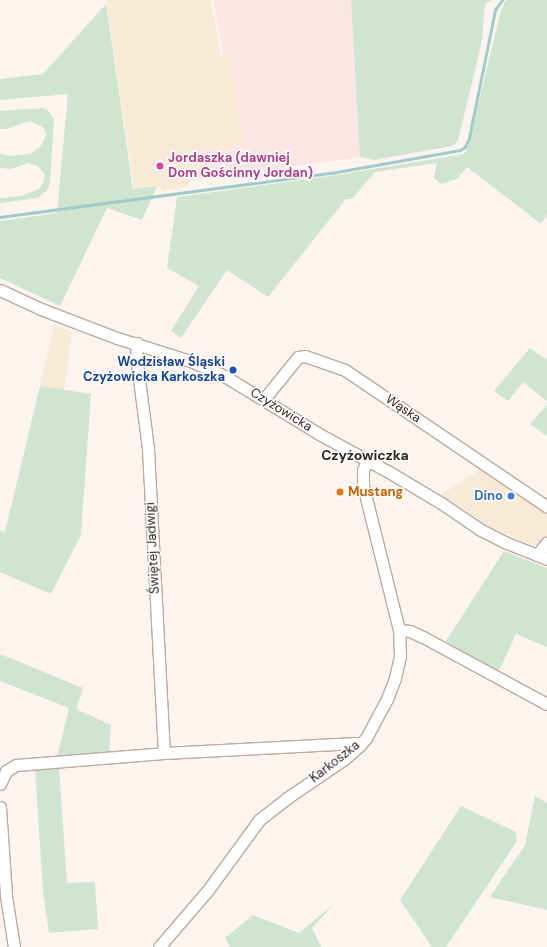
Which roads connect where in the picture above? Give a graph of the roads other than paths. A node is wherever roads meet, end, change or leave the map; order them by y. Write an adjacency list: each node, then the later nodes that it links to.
1 (0, 290): 2 (street, Czyżowicka)
2 (137, 343): 3 (street, Czyżowicka); 11 (street, Świętej Jadwigi)
3 (264, 399): 4 (street, Czyżowicka); 5 (street, Wąska)
4 (367, 460): 7 (street, Czyżowicka); 8 (street, Karkoszka)
5 (547, 507)
6 (547, 542): 7 (street)
7 (542, 557)
8 (399, 630): 9 (street); 10 (street, Karkoszka)
9 (547, 704)
10 (360, 745): 11 (street); 15 (street, Karkoszka)
11 (164, 753): 12 (street)
12 (0, 784)
13 (0, 807): 14 (street)
14 (14, 947)
15 (159, 947)

